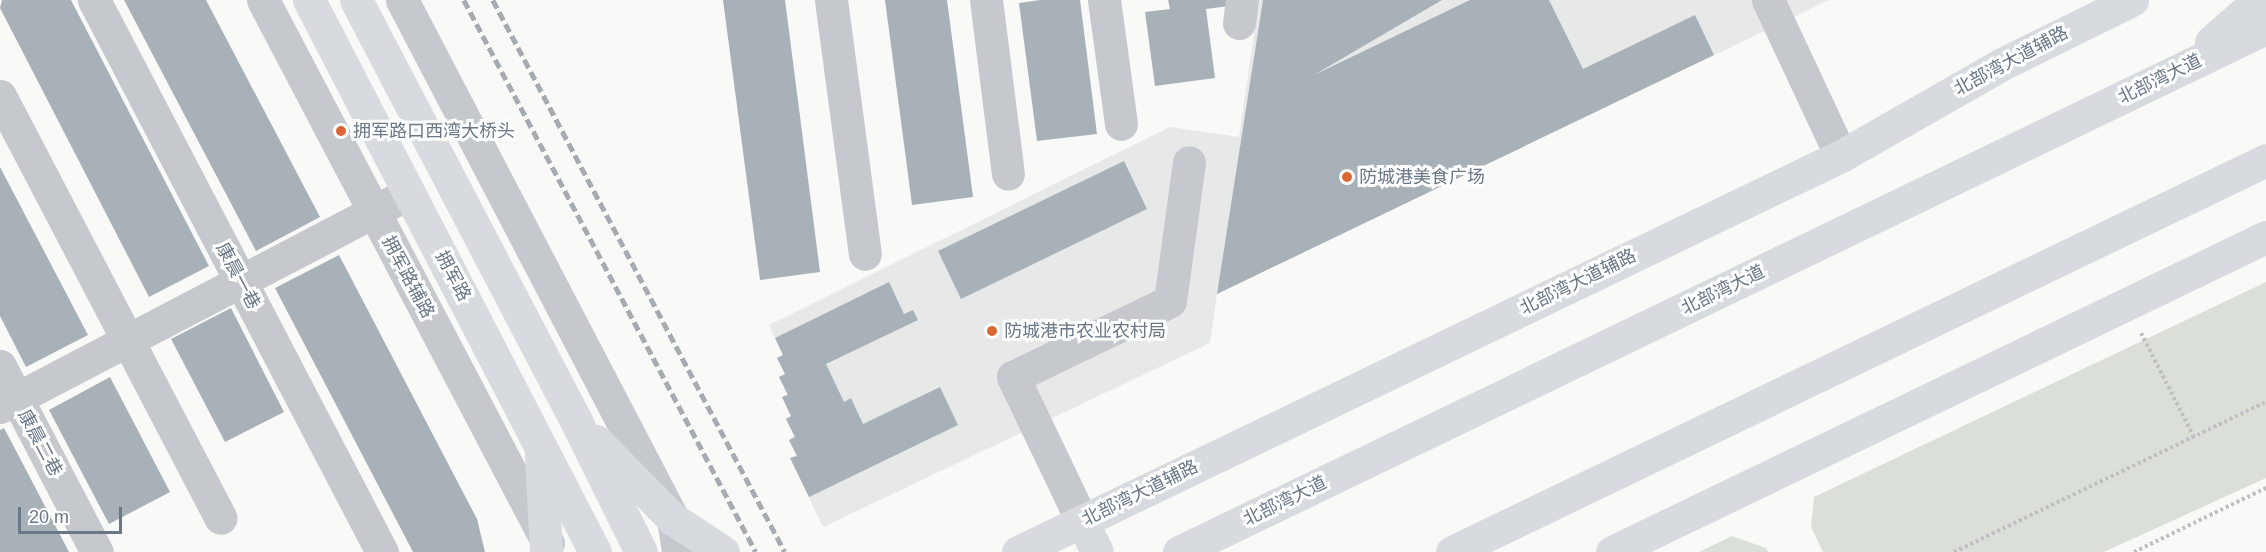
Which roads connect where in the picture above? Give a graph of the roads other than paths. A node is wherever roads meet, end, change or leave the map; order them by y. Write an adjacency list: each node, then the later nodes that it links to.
1 (94, 0): 24 (street, 康晨一巷)
2 (263, 0): 21 (street, 拥军路辅路)
3 (309, 0): 20 (main road, 拥军路)
4 (356, 0): 28 (main road)
5 (402, 0): 31 (street)
6 (831, 0): 23 (street)
7 (986, 0): 19 (street)
8 (1104, 0): 15 (street)
9 (1768, 0): 16 (street)
10 (2132, 0): 16 (main road, 北部湾大道辅路)
11 (2259, 0): 13 (main road)
12 (2266, 28): 13 (main road, 北部湾大道)
13 (2177, 71): 42 (main road, 北部湾大道)
14 (0, 96): 25 (street)
15 (1121, 124)
16 (1840, 156): 32 (main road, 北部湾大道辅路)
17 (2266, 160): 43 (main road)
18 (1189, 162): 32 (street)
19 (1008, 174)
20 (410, 193): 21 (street); 29 (main road, 拥军路)
21 (374, 212): 24 (street); 33 (street, 拥军路辅路)
22 (2266, 237): 44 (main road)
23 (865, 254)
24 (241, 281): 25 (street); 35 (street, 康晨一巷)
25 (128, 340): 27 (street); 30 (street)
26 (0, 366): 27 (street, 康晨二巷)
27 (8, 402): 34 (street, 康晨二巷)
28 (576, 421): 31 (main road); 37 (main road)
29 (540, 441): 33 (main road); 36 (main road, 拥军路)
30 (221, 518)
31 (673, 519): 38 (street); 39 (main road)
32 (1082, 521): 40 (main road, 北部湾大道辅路); 41 (main road)
33 (549, 548)
34 (97, 552)
35 (382, 552)
36 (595, 552)
37 (641, 552)
38 (678, 552)
39 (723, 552)
40 (1018, 552)
41 (1097, 552)
42 (1179, 552)
43 (1452, 552)
44 (1612, 552)

